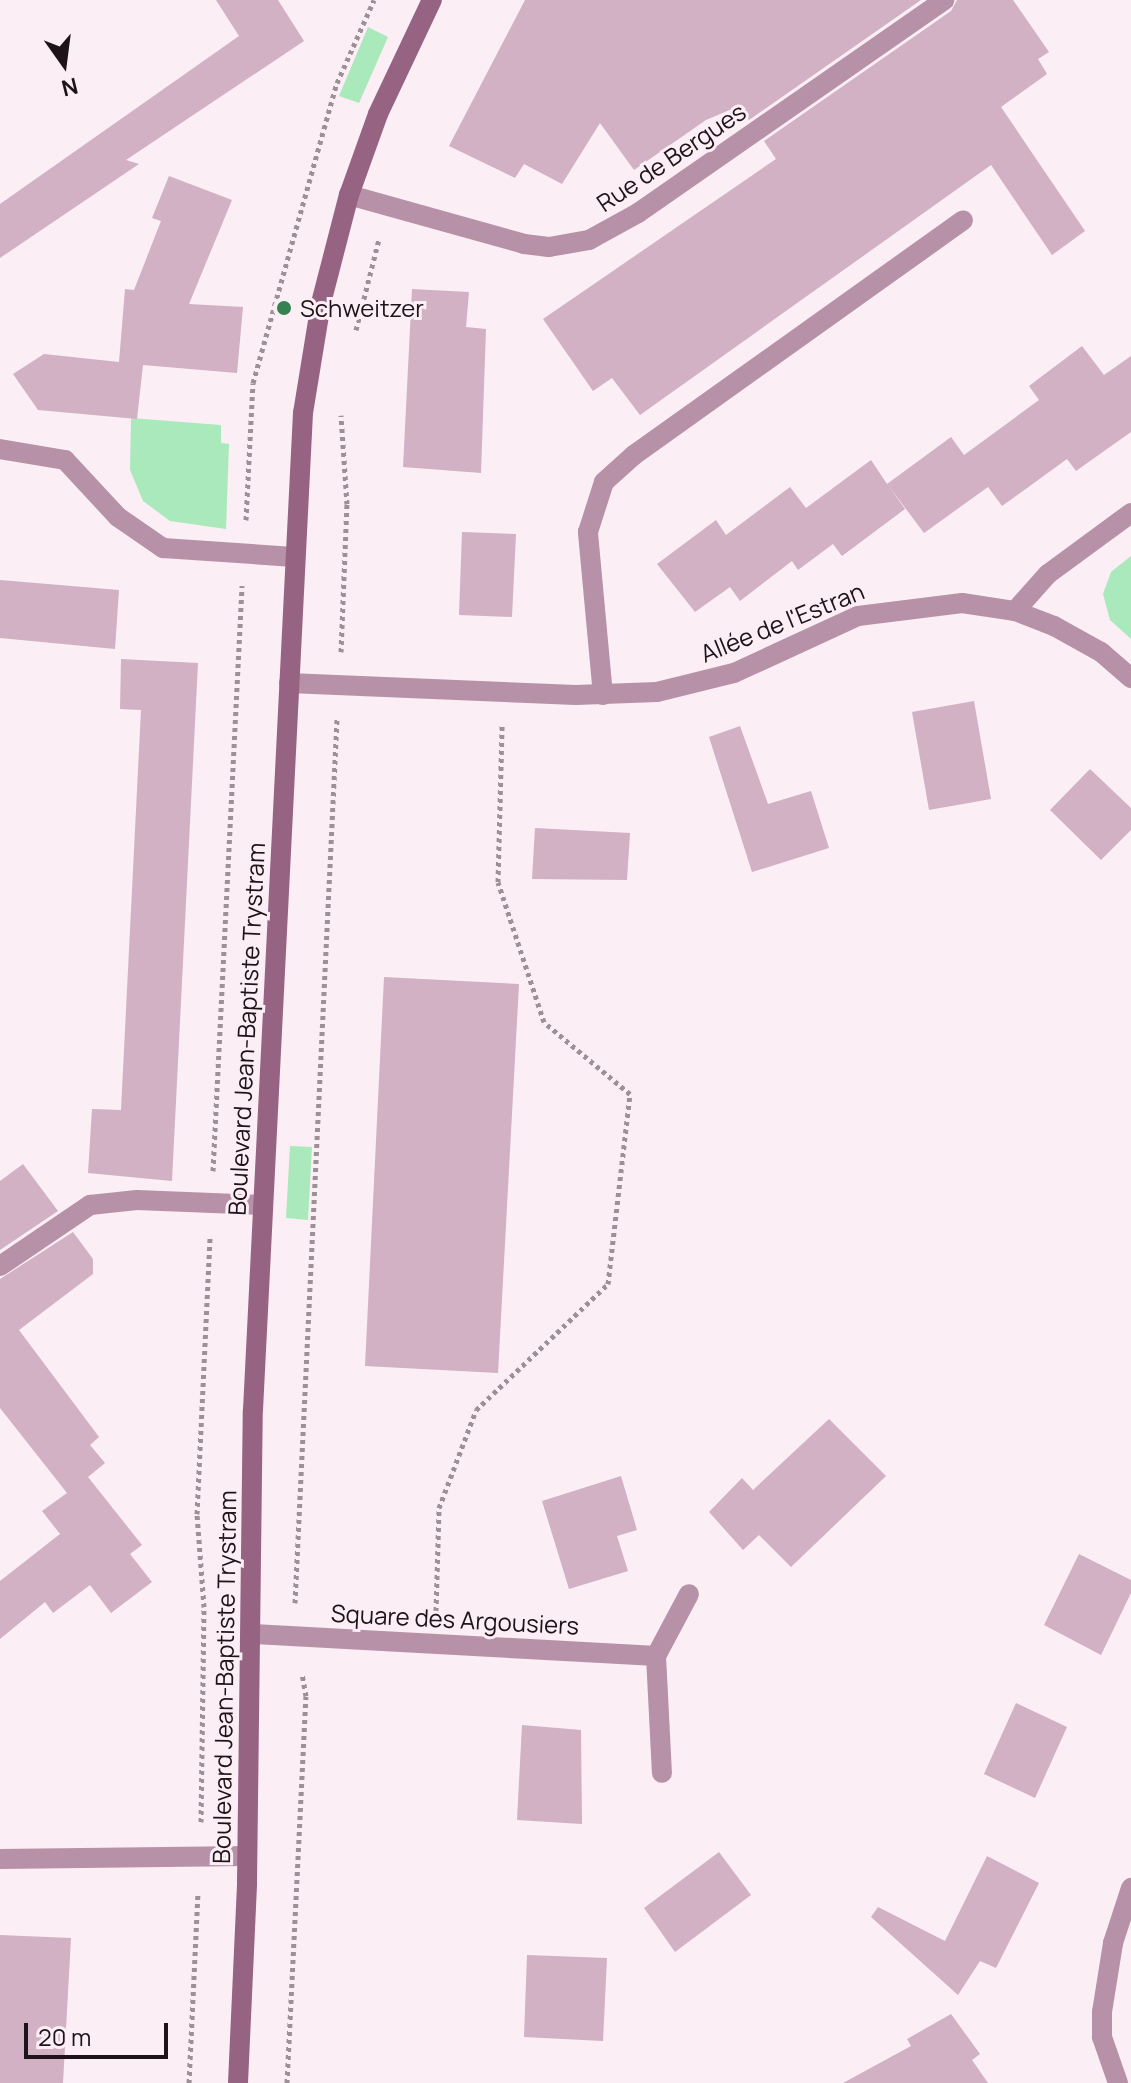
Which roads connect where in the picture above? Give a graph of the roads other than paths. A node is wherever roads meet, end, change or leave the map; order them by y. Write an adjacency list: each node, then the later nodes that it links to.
1 (432, 0): 3 (street, Boulevard Jean-Baptiste Trystram)
2 (944, 0): 3 (street, Rue de Bergues)
3 (349, 195): 7 (street, Boulevard Jean-Baptiste Trystram)
4 (963, 220): 11 (street)
5 (0, 449): 7 (street)
6 (1131, 513): 8 (street)
7 (294, 557): 10 (street, Boulevard Jean-Baptiste Trystram)
8 (1015, 611): 9 (street, Allée de l'Estran); 11 (street, Allée de l'Estran)
9 (1131, 678)
10 (289, 683): 11 (street, Allée de l'Estran); 12 (street, Boulevard Jean-Baptiste Trystram)
11 (603, 695)
12 (263, 1205): 13 (street); 15 (street, Boulevard Jean-Baptiste Trystram)
13 (0, 1266)
14 (689, 1594): 16 (street)
15 (252, 1634): 16 (street, Square des Argousiers); 18 (street, Boulevard Jean-Baptiste Trystram)
16 (656, 1656): 17 (street)
17 (662, 1773)
18 (247, 1856): 19 (street); 21 (street, Boulevard Jean-Baptiste Trystram)
19 (0, 1859)
20 (1131, 1888): 22 (street)
21 (238, 2083)
22 (1118, 2083)

